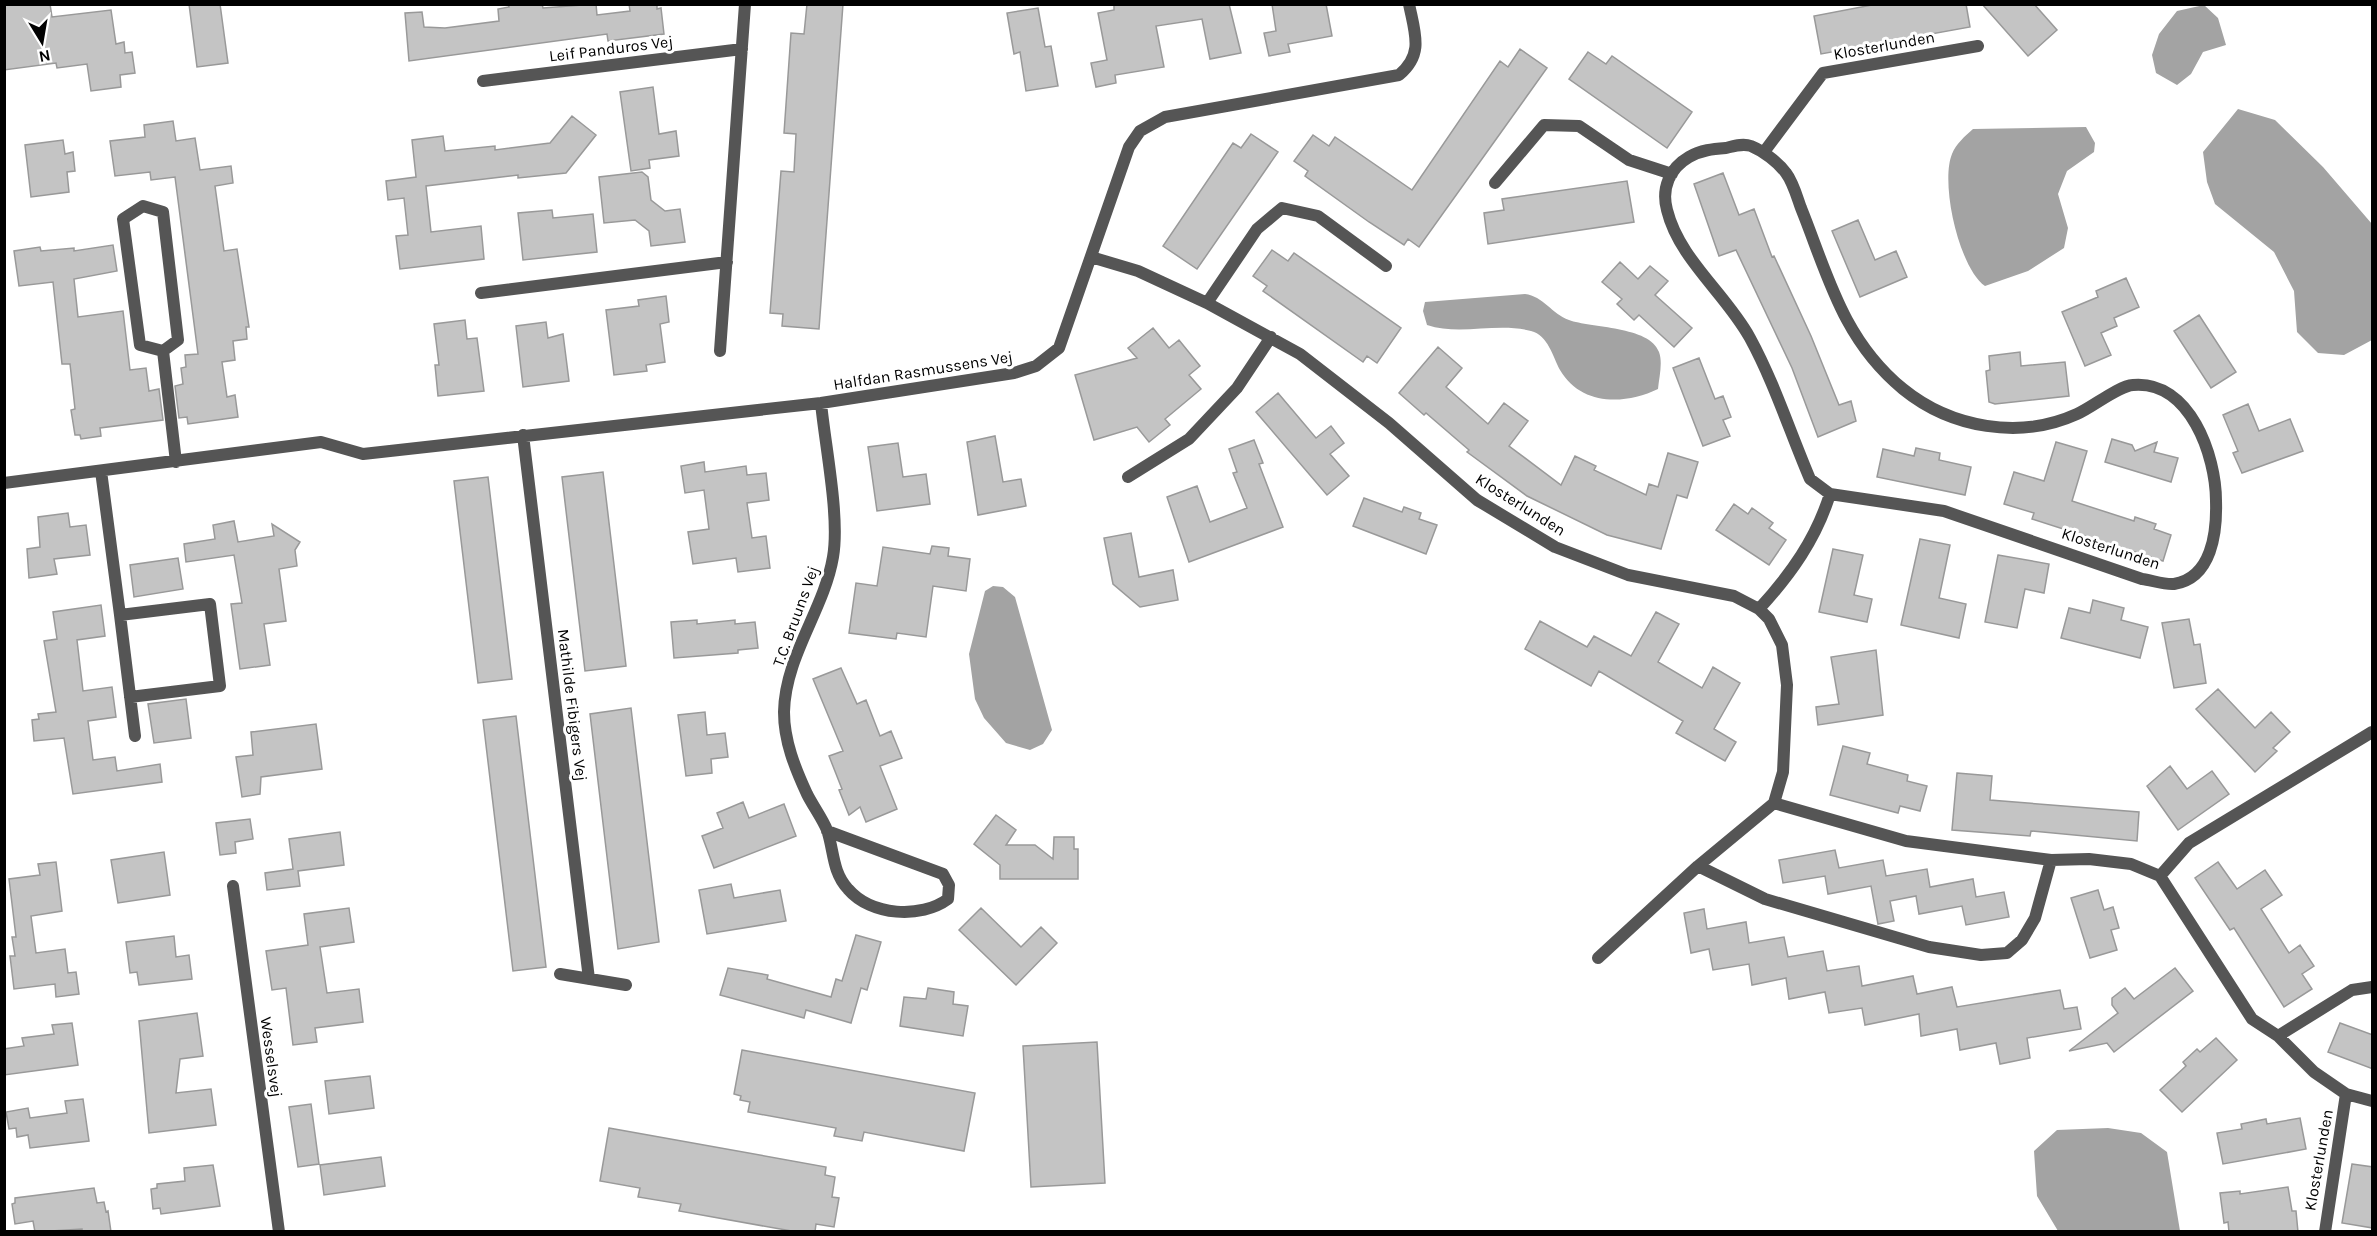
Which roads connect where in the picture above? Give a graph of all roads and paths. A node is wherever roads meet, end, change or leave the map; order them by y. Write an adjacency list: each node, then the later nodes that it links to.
1 (746, 4): 4 (street)
2 (1409, 4): 9 (street, Halfdan Rasmussens Vej)
3 (1978, 46): 6 (street, Klosterlunden)
4 (742, 49): 5 (street, Leif Panduros Vej); 10 (street)
5 (483, 81)
6 (1764, 152): 7 (street); 23 (street, Klosterlunden)
7 (1672, 174): 8 (street); 23 (street)
8 (1495, 183)
9 (1091, 257): 13 (street, Klosterlunden); 17 (street, Halfdan Rasmussens Vej)
10 (727, 262): 12 (street); 16 (street)
11 (1386, 266): 13 (street)
12 (481, 293)
13 (1208, 303): 14 (street, Klosterlunden)
14 (1271, 337): 21 (street); 24 (street, Klosterlunden)
15 (163, 351): 15 (street); 19 (street)
16 (720, 351)
17 (820, 403): 18 (street, Halfdan Rasmussens Vej); 30 (street, T.C. Bruuns Vej)
18 (523, 435): 19 (street, Halfdan Rasmussens Vej); 37 (street, Mathilde Fibigers Vej)
19 (176, 462): 20 (street)
20 (102, 471): 22 (street); 25 (street)
21 (1128, 477)
22 (4, 483)
23 (1830, 494): 24 (street)
24 (1760, 609): 29 (street)
25 (120, 615): 26 (street); 26 (street)
26 (130, 697): 28 (street)
27 (2373, 732): 33 (street)
28 (135, 736)
29 (1774, 803): 31 (street); 32 (street)
30 (827, 831): 30 (street, T.C. Bruuns Vej)
31 (2051, 860): 32 (street); 33 (street)
32 (1698, 866): 35 (street)
33 (2160, 876): 40 (street, Klosterlunden)
34 (233, 886): 43 (street, Wesselsvej)
35 (1598, 958)
36 (560, 974): 37 (street)
37 (589, 979): 38 (street)
38 (626, 985)
39 (2373, 987): 40 (street)
40 (2278, 1036): 41 (street, Klosterlunden)
41 (2346, 1094): 42 (street, Klosterlunden); 44 (street, Klosterlunden)
42 (2373, 1101)
43 (279, 1232)
44 (2325, 1232)

